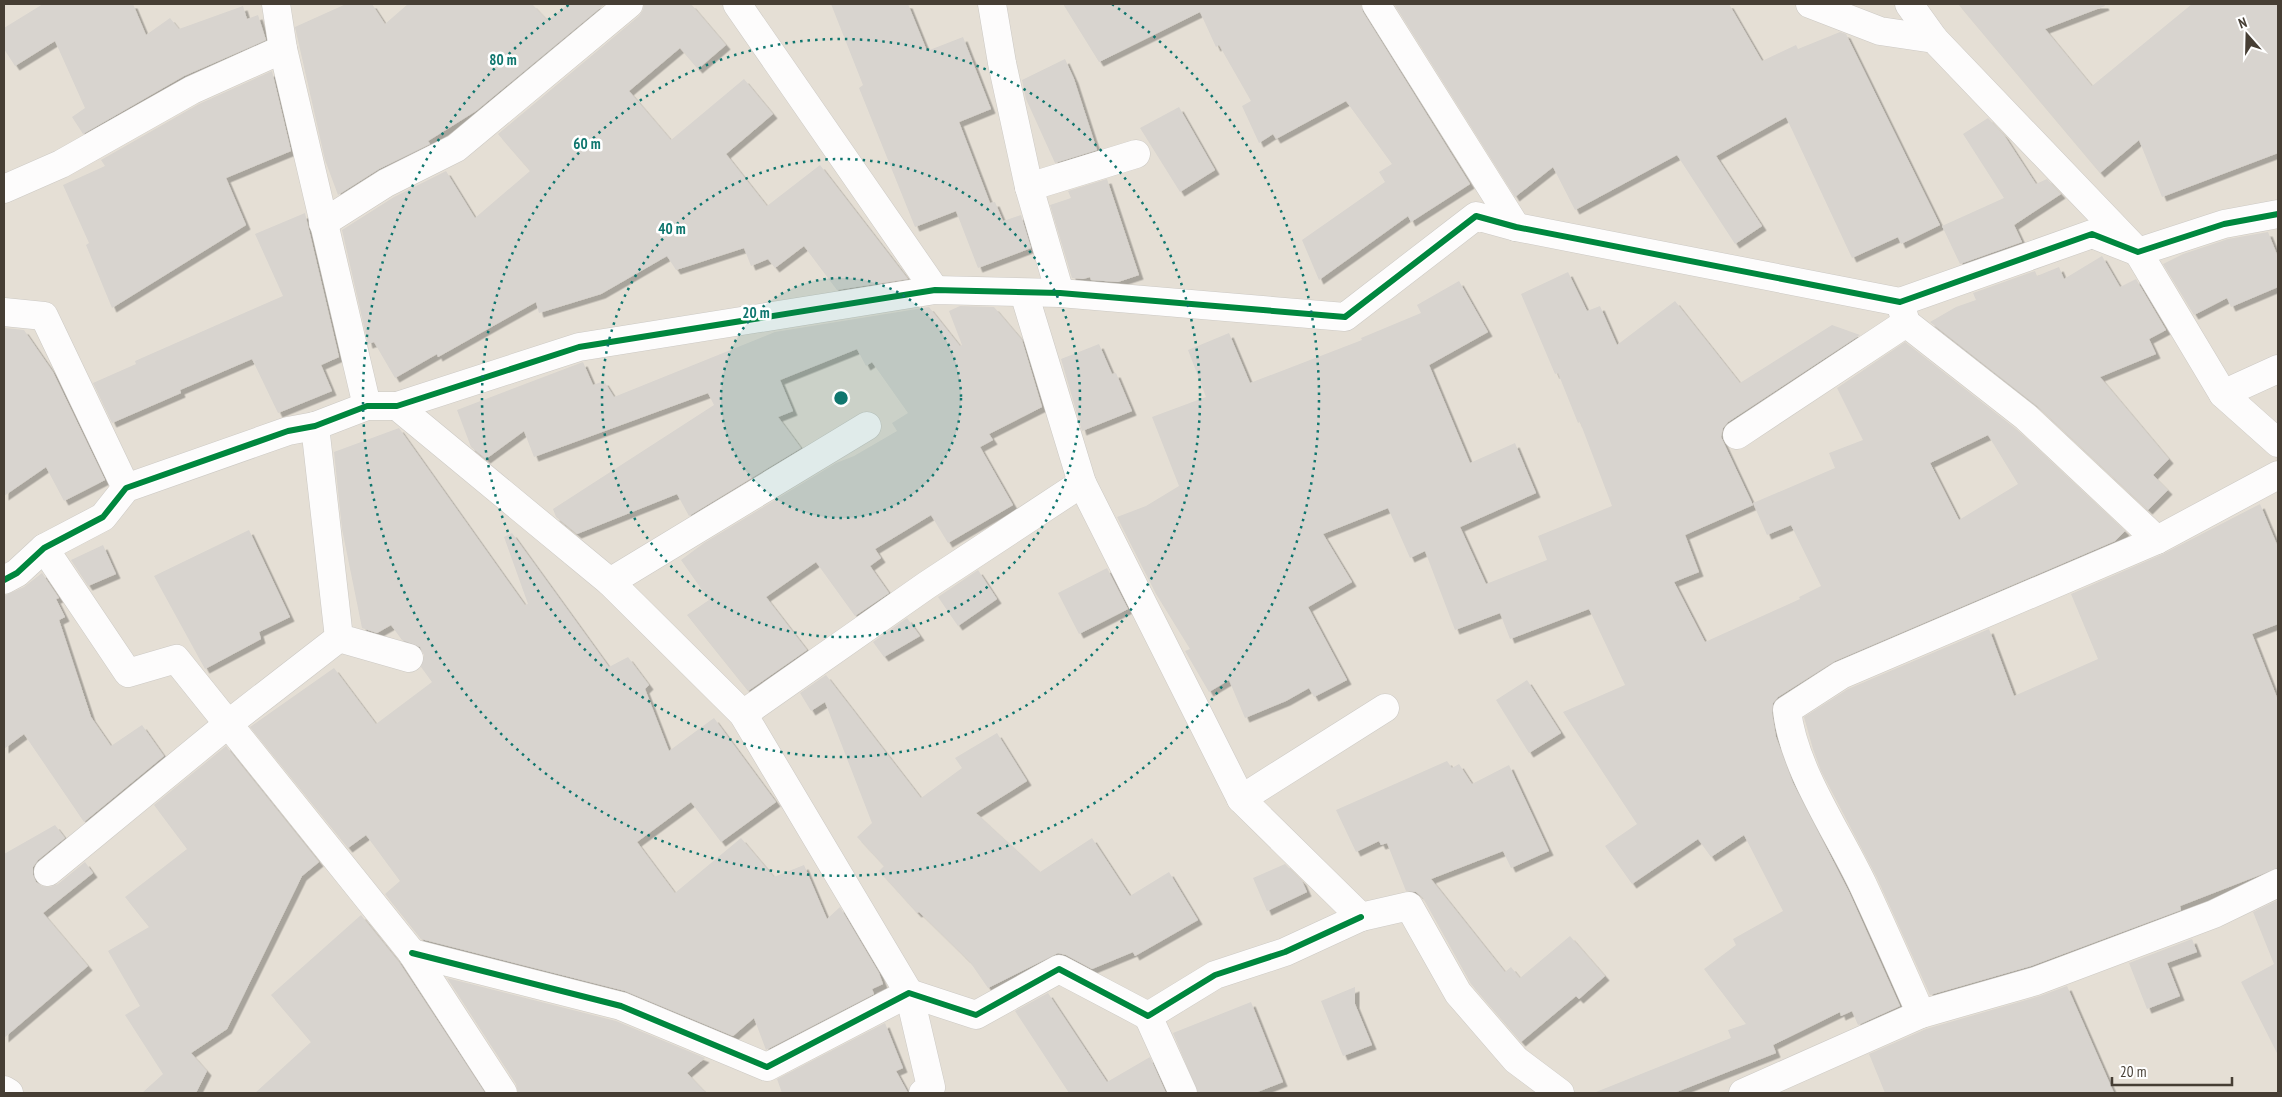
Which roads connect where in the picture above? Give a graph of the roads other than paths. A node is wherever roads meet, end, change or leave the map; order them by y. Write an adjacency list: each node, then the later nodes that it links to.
1 (276, 4): 9 (street)
2 (630, 4): 14 (street)
3 (737, 4): 17 (street)
4 (992, 4): 11 (street)
5 (1376, 4): 15 (street)
6 (1810, 4): 8 (street)
7 (1909, 4): 8 (street)
8 (1934, 39): 16 (street)
9 (283, 49): 12 (street); 14 (street)
10 (1136, 154): 11 (street)
11 (1029, 187): 19 (street)
12 (4, 189)
13 (2278, 214): 16 (street)
14 (323, 223): 24 (street)
15 (1516, 227): 19 (street); 21 (street)
16 (2138, 252): 21 (street); 23 (street)
17 (935, 290): 18 (street); 25 (street)
18 (1024, 293): 19 (street); 31 (street)
19 (1060, 293)
20 (4, 312): 32 (street)
21 (1903, 312): 28 (street); 33 (street)
22 (2278, 370): 23 (street)
23 (2223, 394): 29 (street)
24 (367, 406): 25 (street); 26 (street)
25 (396, 406): 36 (street)
26 (315, 426): 32 (street); 37 (street)
27 (866, 426): 36 (street)
28 (1737, 435)
29 (2278, 442)
30 (2278, 475): 33 (street)
31 (1082, 483): 40 (street); 42 (street)
32 (126, 488): 34 (street)
33 (2157, 540): 48 (street)
34 (44, 548): 35 (street); 41 (street)
35 (4, 580)
36 (610, 582): 40 (street)
37 (340, 638): 38 (street); 41 (street)
38 (409, 658)
39 (1385, 708): 42 (street)
40 (743, 714): 47 (street)
41 (228, 724): 43 (street); 46 (street)
42 (1241, 799): 45 (street)
43 (48, 872)
44 (2278, 883): 48 (street)
45 (1360, 917): 49 (street); 55 (street)
46 (412, 953): 47 (street); 52 (street)
47 (909, 993): 49 (street); 53 (street)
48 (1921, 1014): 56 (street)
49 (1148, 1016): 54 (street)
50 (4, 1090): 51 (street)
51 (9, 1093)
52 (503, 1093)
53 (923, 1093)
54 (1183, 1093)
55 (1560, 1093)
56 (1743, 1093)

